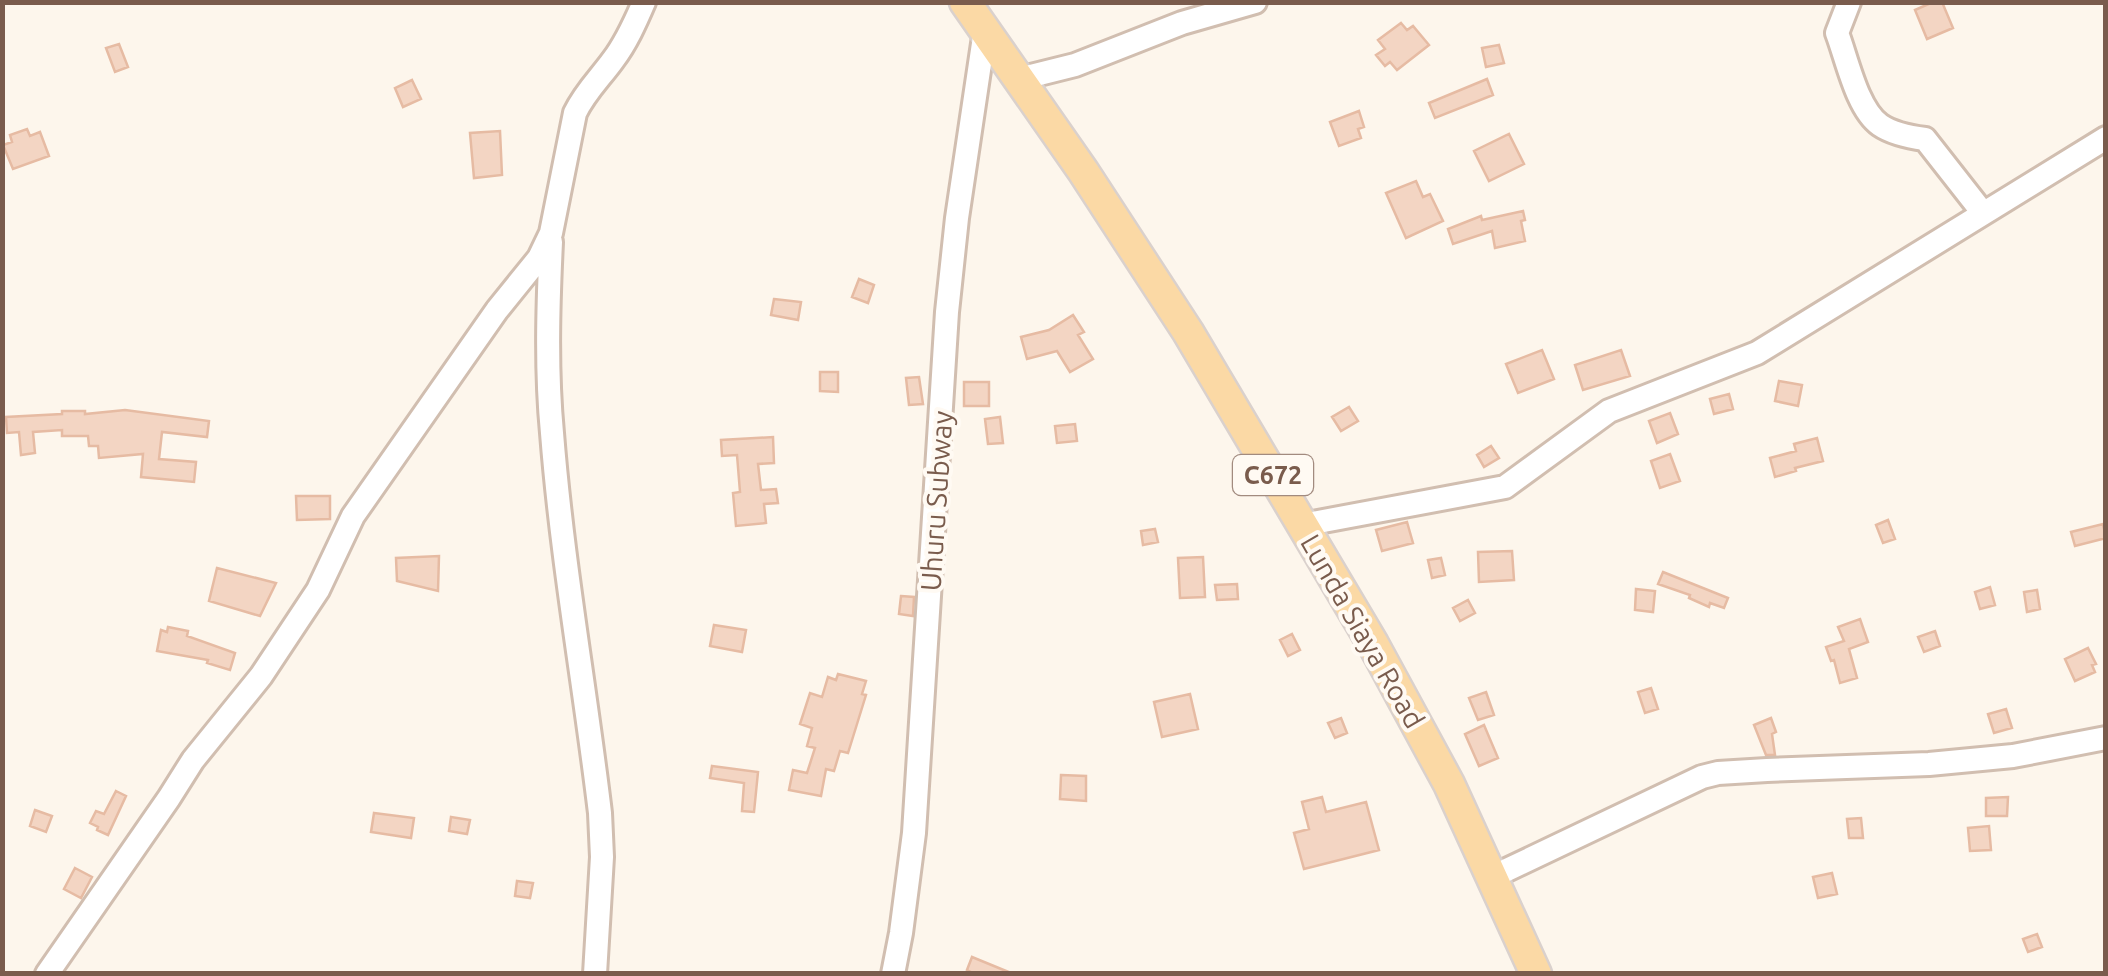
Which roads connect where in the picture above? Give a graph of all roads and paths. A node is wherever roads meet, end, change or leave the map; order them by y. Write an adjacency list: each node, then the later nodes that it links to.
1 (644, 2): 9 (street)
2 (965, 2): 5 (main road, Lunda Siaya Road / C672)
3 (1255, 2): 6 (street)
4 (1849, 2): 8 (street)
5 (986, 30): 6 (main road, Lunda Siaya Road / C672); 15 (street, Uhuru Subway)
6 (1019, 79): 10 (main road, Lunda Siaya Road / C672)
7 (2106, 138): 8 (street)
8 (1983, 213): 10 (street)
9 (551, 234): 13 (street); 14 (street)
10 (1302, 525): 12 (main road, Lunda Siaya Road / C672)
11 (2106, 738): 12 (street)
12 (1492, 876): 16 (main road, Lunda Siaya Road / C672)
13 (46, 974)
14 (596, 974)
15 (894, 974)
16 (1536, 974)

